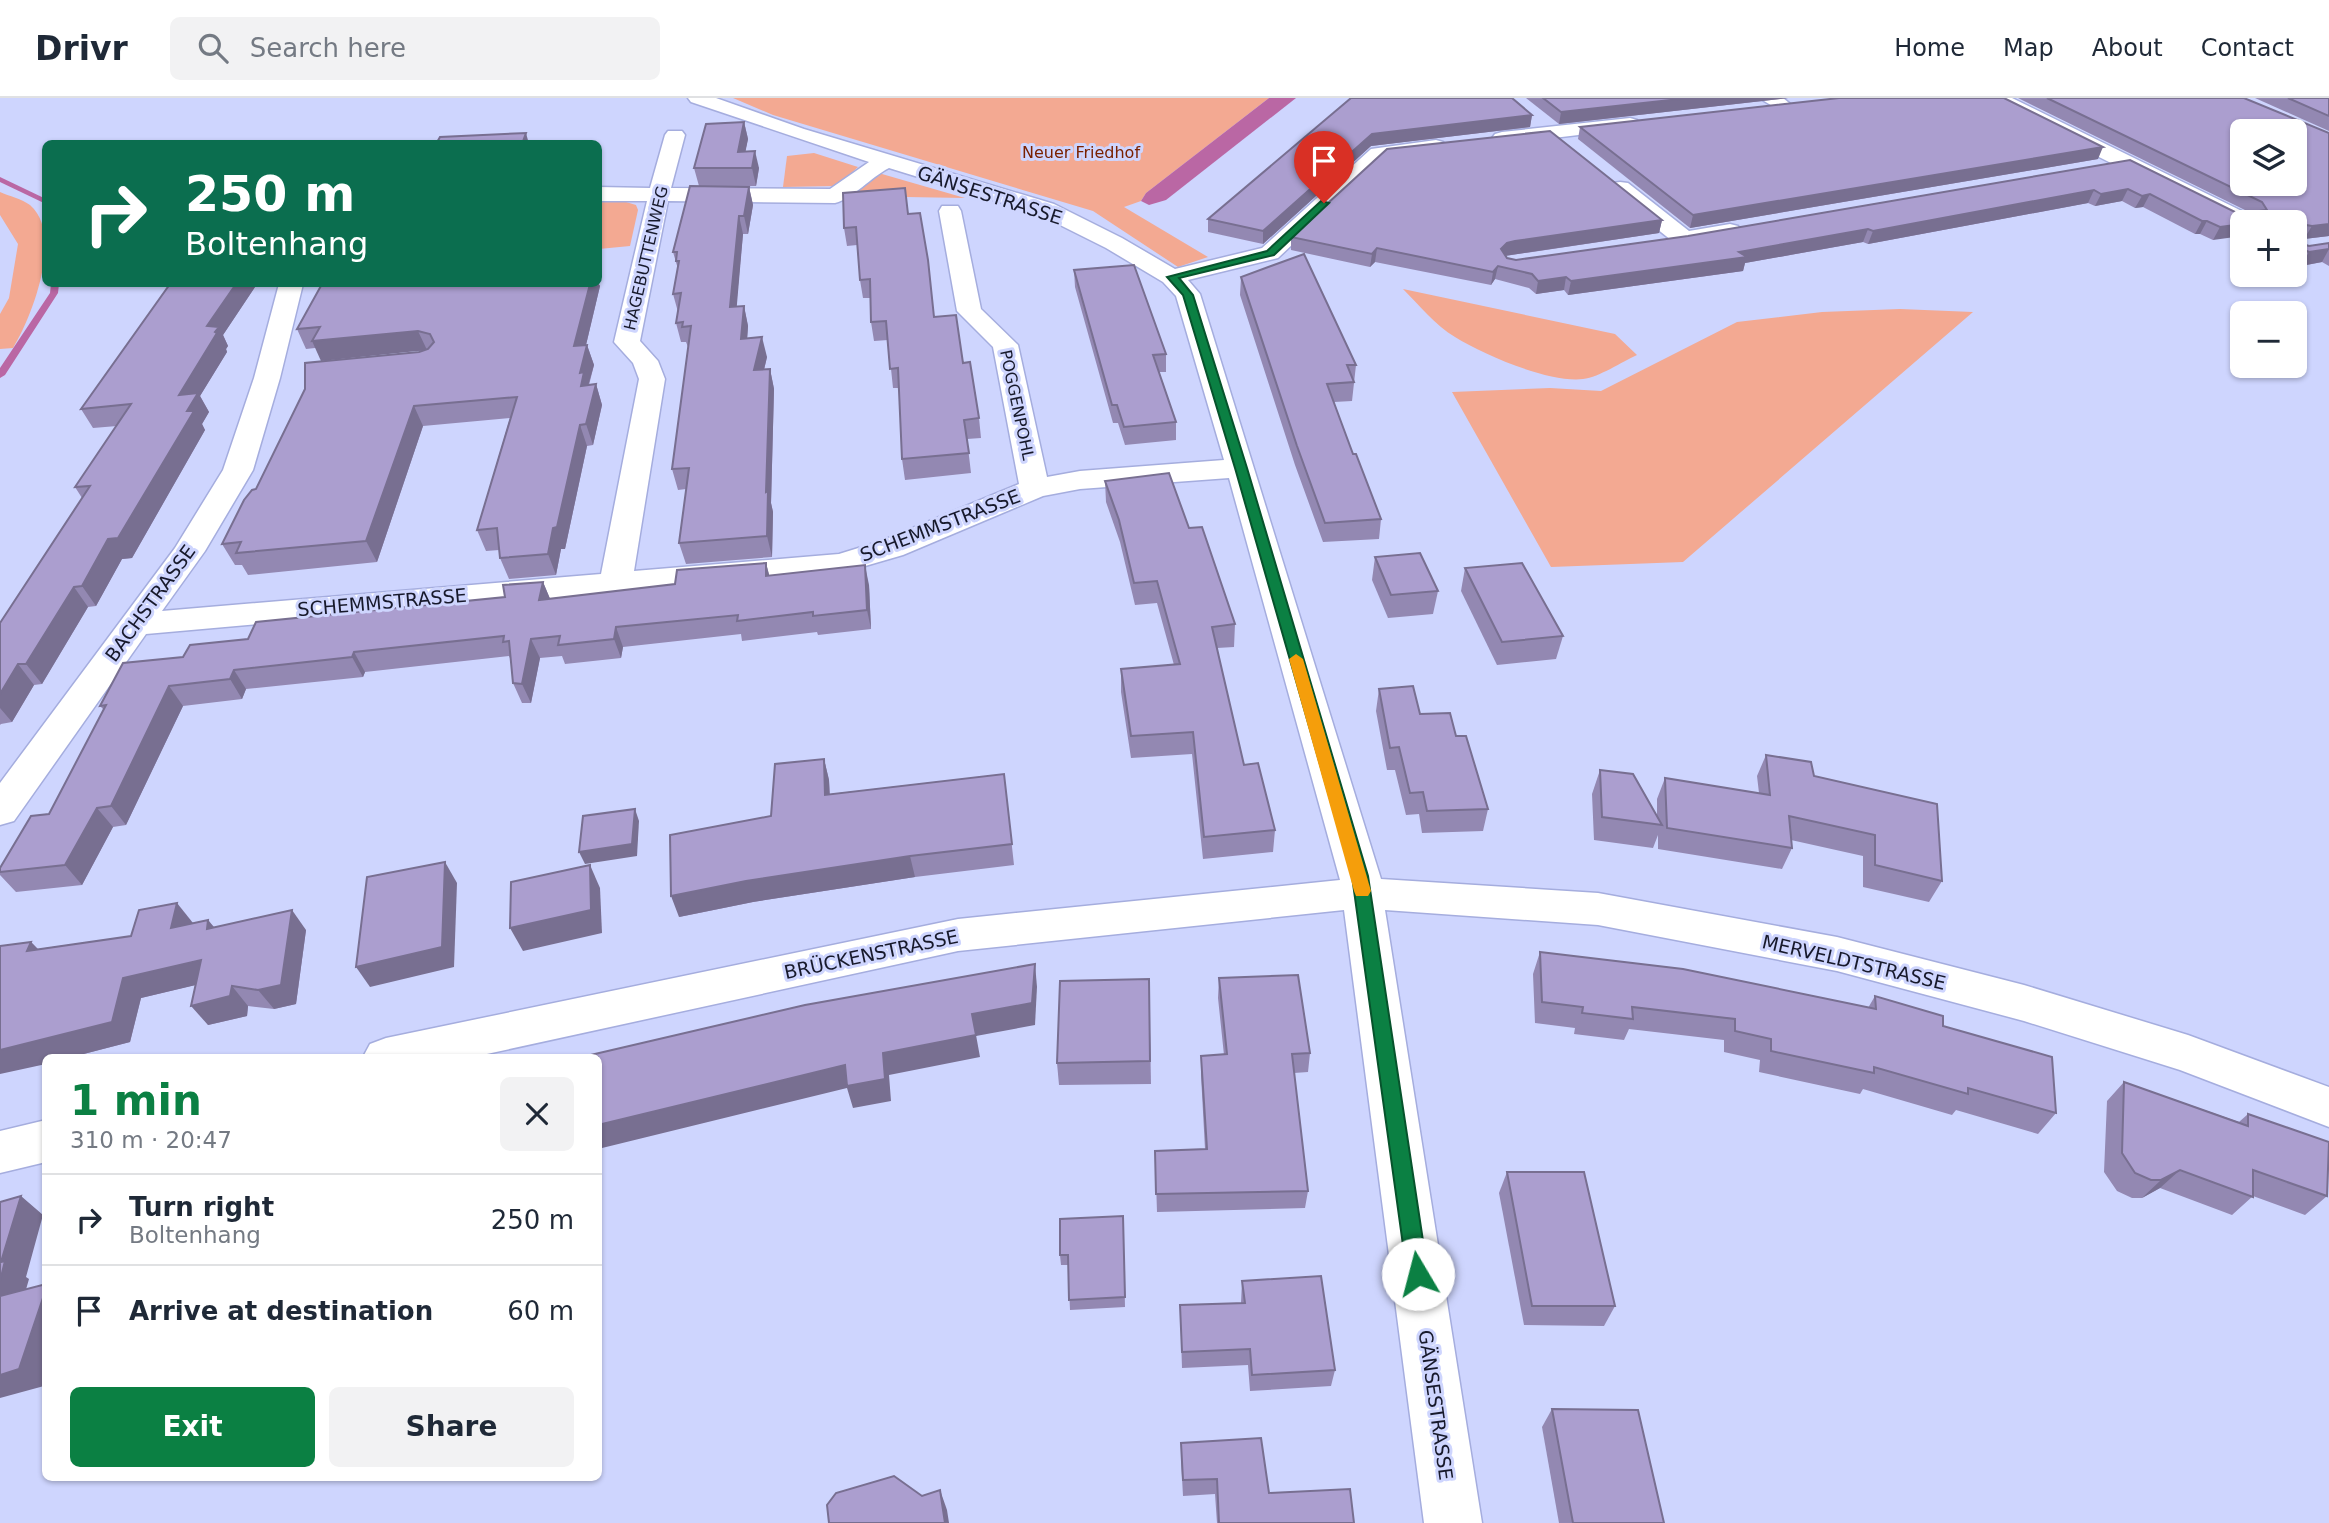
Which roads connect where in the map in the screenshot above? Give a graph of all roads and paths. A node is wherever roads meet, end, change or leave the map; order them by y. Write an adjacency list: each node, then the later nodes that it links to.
1 (698, 98): 12 (street, GÄNSESTRASSE)
2 (1997, 98): 13 (street)
3 (1810, 104): 4 (street)
4 (1770, 105)
5 (1530, 116): 7 (street)
6 (1646, 122): 7 (street)
7 (1550, 133): 9 (street); 11 (street)
8 (675, 135): 17 (street, HAGEBUTTENWEG)
9 (1484, 140)
10 (1457, 144): 23 (street)
11 (1570, 149)
12 (886, 161): 17 (street); 23 (street, GÄNSESTRASSE)
13 (2126, 163): 14 (street); 19 (street)
14 (2085, 170)
15 (1601, 174): 21 (street)
16 (602, 194): 17 (street)
17 (659, 194): 27 (street, HAGEBUTTENWEG)
18 (950, 211): 26 (street, POGGENPOHL)
19 (2230, 214)
20 (1746, 228): 21 (street)
21 (1684, 239): 22 (street)
22 (1657, 244)
23 (1172, 277): 25 (street, GÄNSESTRASSE)
24 (298, 289): 28 (street, BACHSTRASSE)
25 (1241, 468): 26 (street, SCHEMMSTRASSE); 30 (street, GÄNSESTRASSE)
26 (1035, 488): 27 (street, SCHEMMSTRASSE)
27 (616, 581): 28 (street, SCHEMMSTRASSE)
28 (136, 624): 29 (street, BACHSTRASSE)
29 (0, 811)
30 (1363, 893): 31 (street, BRÜCKENSTRASSE); 32 (street, MERVELDTSTRASSE); 35 (street, GÄNSESTRASSE)
31 (400, 1054)
32 (2329, 1107)
33 (42, 1142): 34 (street)
34 (0, 1152)
35 (1453, 1523)

